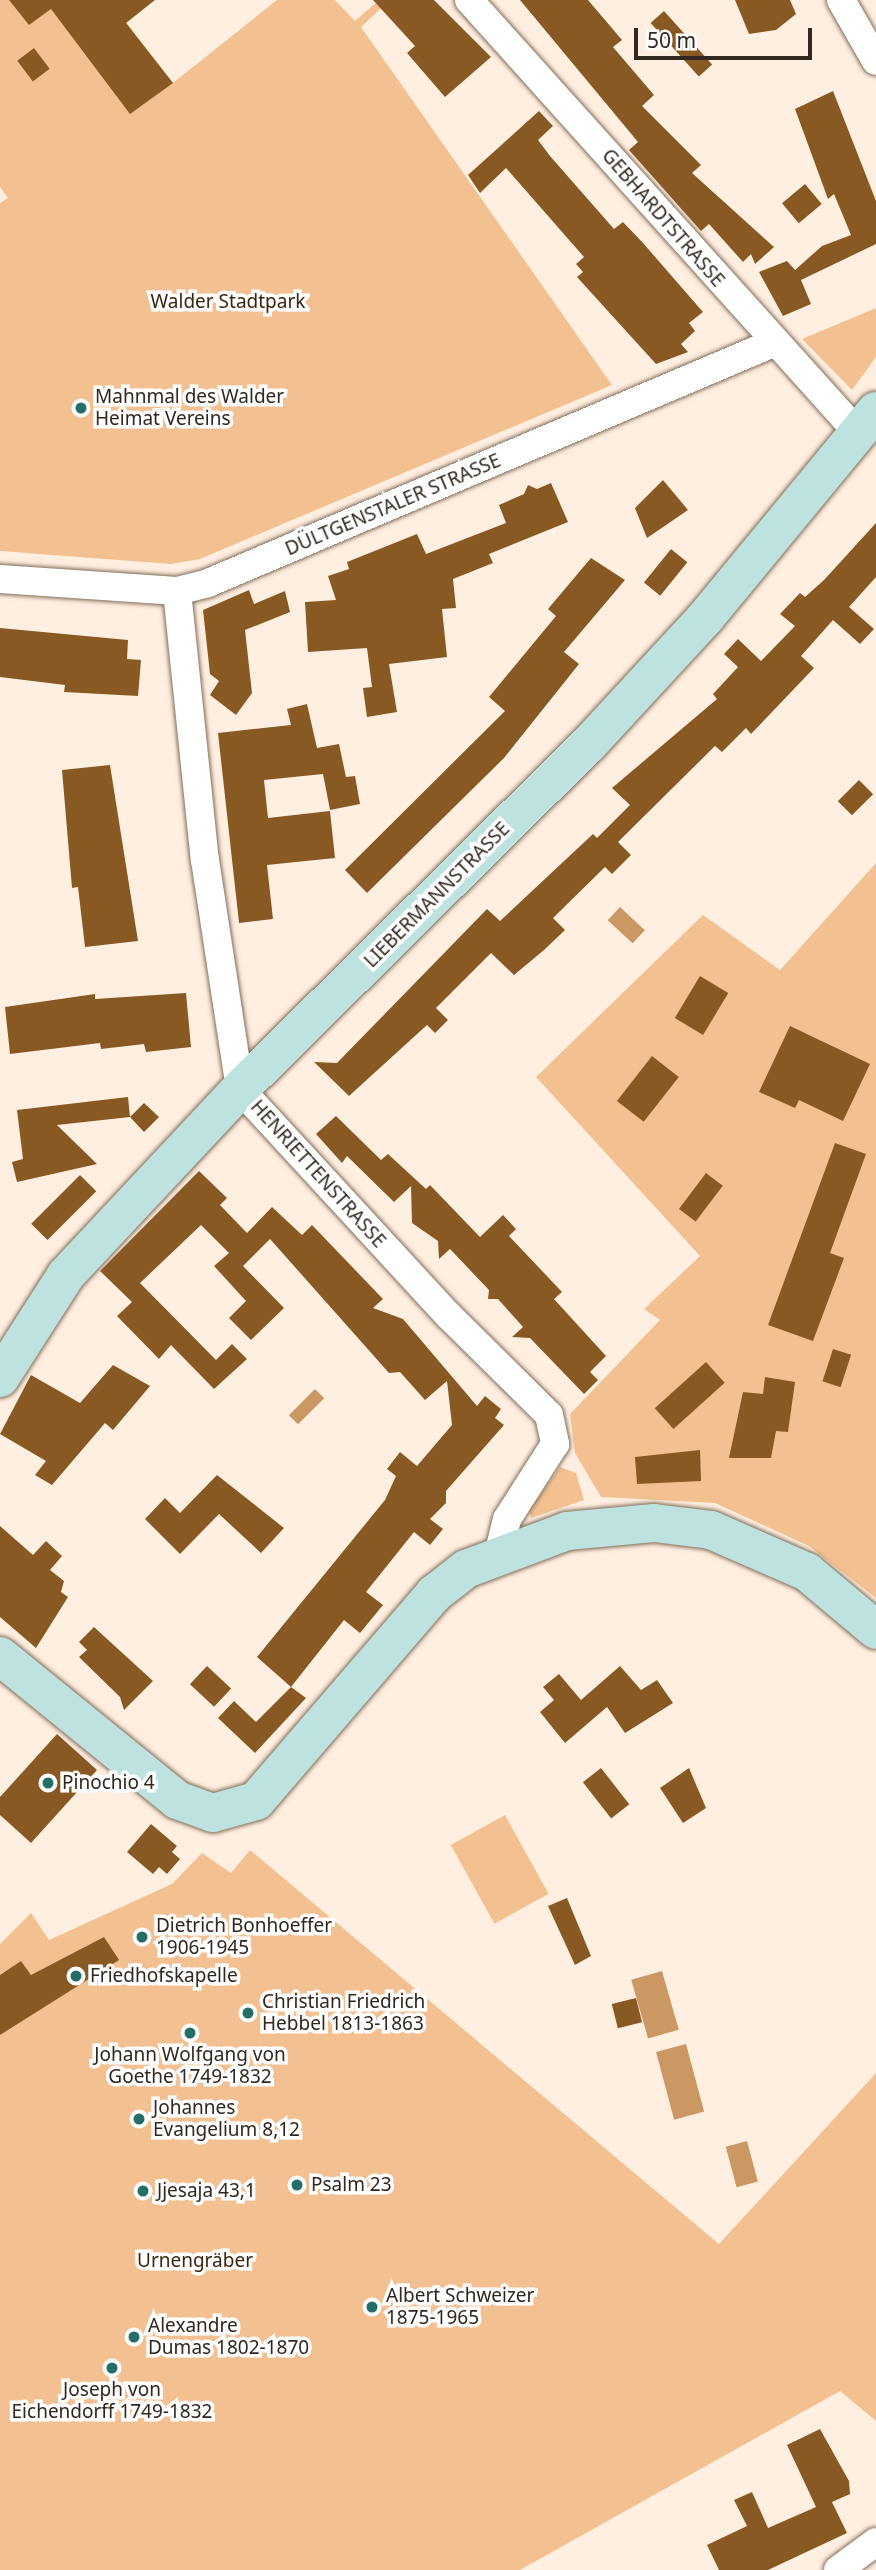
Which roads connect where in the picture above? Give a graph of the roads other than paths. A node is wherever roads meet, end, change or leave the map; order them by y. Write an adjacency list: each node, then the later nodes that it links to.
1 (469, 0): 4 (street, GEBHARDTSTRASSE)
2 (841, 0): 3 (street)
3 (876, 61)
4 (771, 344): 5 (street, GEBHARDTSTRASSE); 7 (street, DÜLTGENSTALER STRASSE)
5 (867, 422): 8 (main road, LIEBERMANNSTRASSE)
6 (0, 579): 7 (street, DÜLTGENSTALER STRASSE)
7 (177, 591): 8 (street, HENRIETTENSTRASSE)
8 (240, 1088): 9 (main road, LIEBERMANNSTRASSE); 10 (street, HENRIETTENSTRASSE)
9 (0, 1378)
10 (498, 1555): 11 (main road); 12 (main road)
11 (876, 1630)
12 (0, 1656)
13 (876, 2542): 14 (street)
14 (838, 2570)

